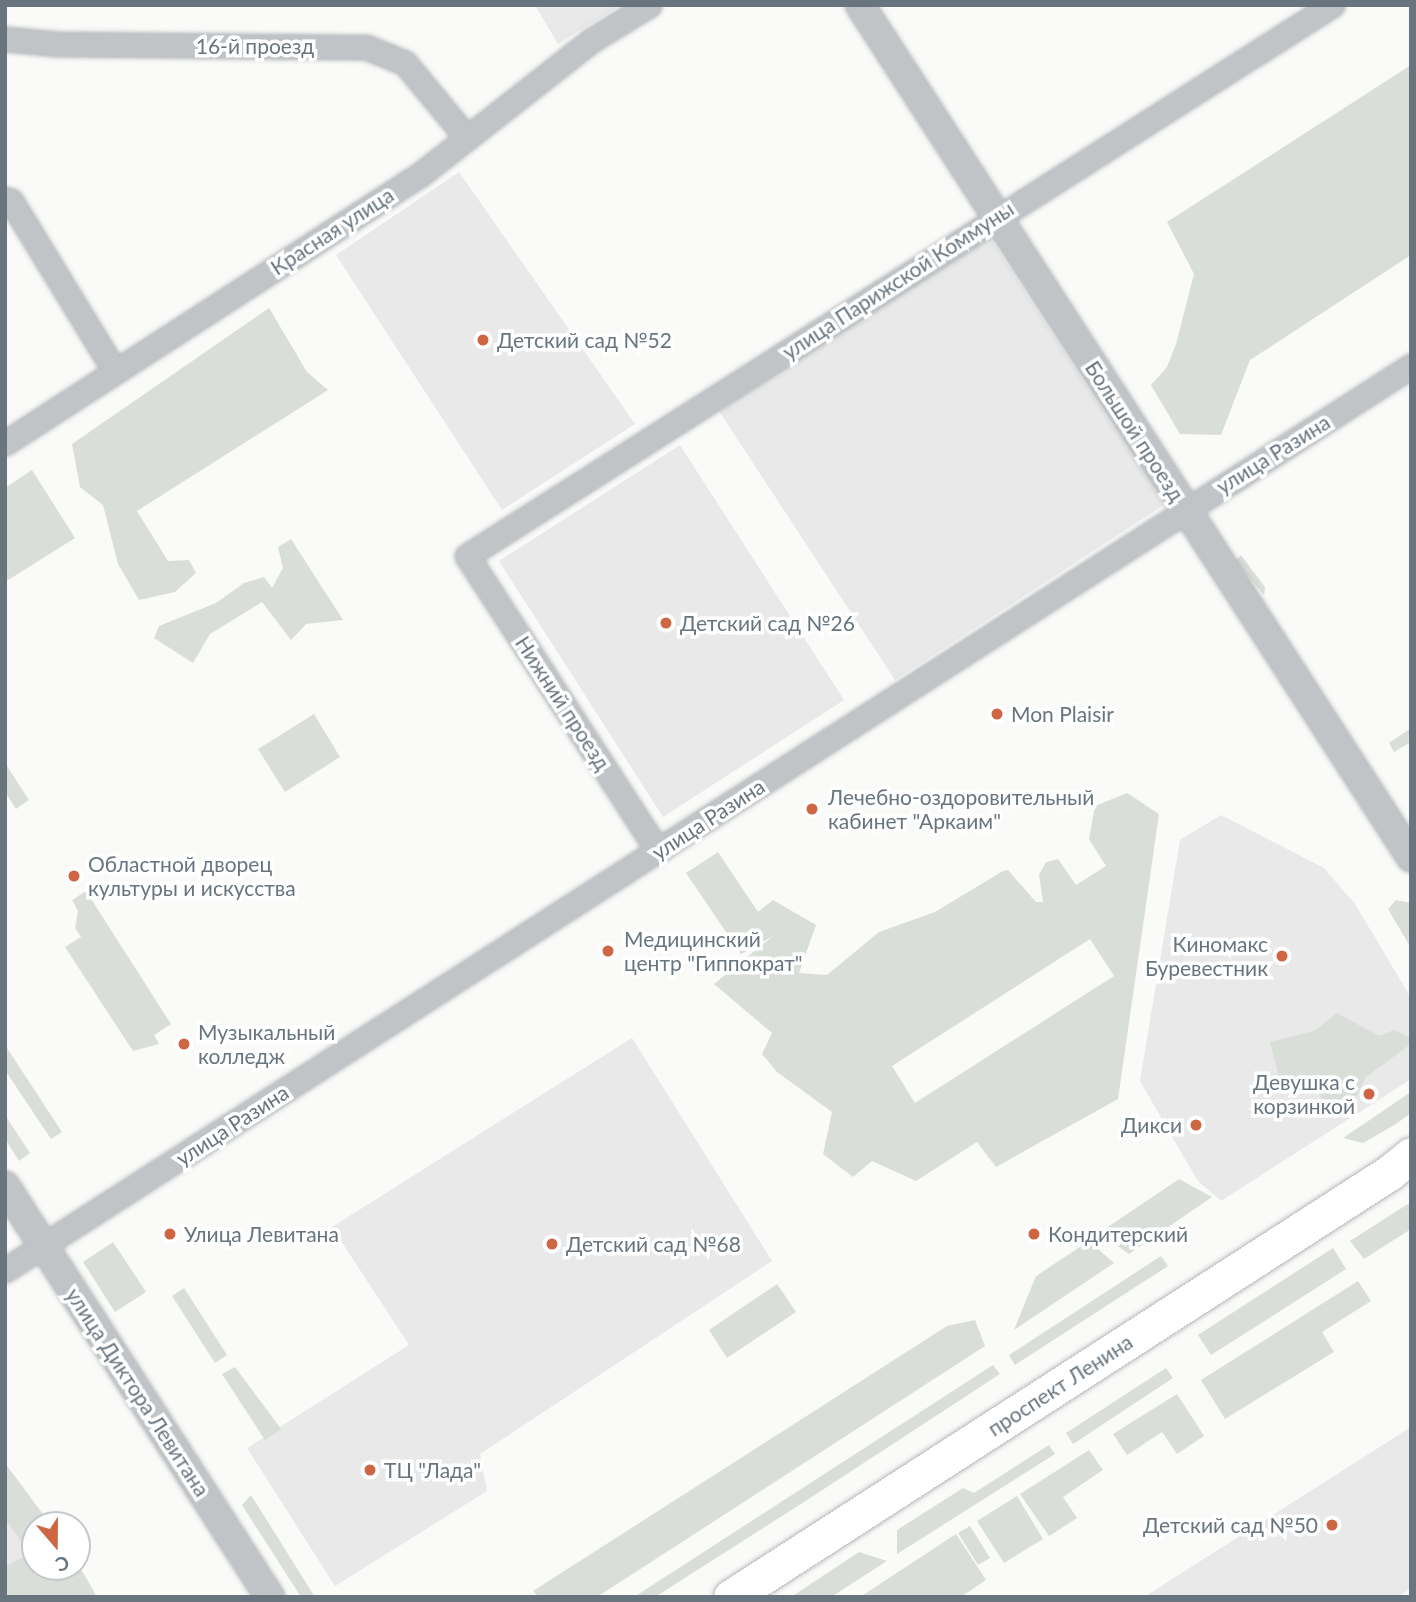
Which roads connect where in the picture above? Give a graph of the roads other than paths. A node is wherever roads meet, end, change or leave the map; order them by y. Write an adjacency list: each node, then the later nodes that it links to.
1 (649, 5): 5 (street, Красная улица)
2 (860, 5): 7 (street, Большой проезд)
3 (1332, 5): 7 (street, улица Парижской Коммуны)
4 (5, 39): 5 (street, 16-й проезд)
5 (467, 138): 9 (street, Красная улица)
6 (5, 199): 9 (street)
7 (997, 216): 11 (street, Большой проезд); 12 (street, улица Парижской Коммуны)
8 (1411, 366): 11 (street, улица Разина)
9 (114, 370): 10 (street, Красная улица)
10 (5, 443)
11 (1186, 509): 13 (street, улица Разина); 14 (street, Большой проезд)
12 (467, 556): 13 (street, Нижний проезд)
13 (658, 851): 17 (street, улица Разина)
14 (1411, 857)
15 (1404, 1164): 20 (main road, проспект Ленина)
16 (5, 1186): 17 (street, улица Диктора Левитана)
17 (44, 1247): 18 (street, улица Разина); 19 (street, улица Диктора Левитана)
18 (5, 1270)
19 (270, 1597)
20 (731, 1597)

